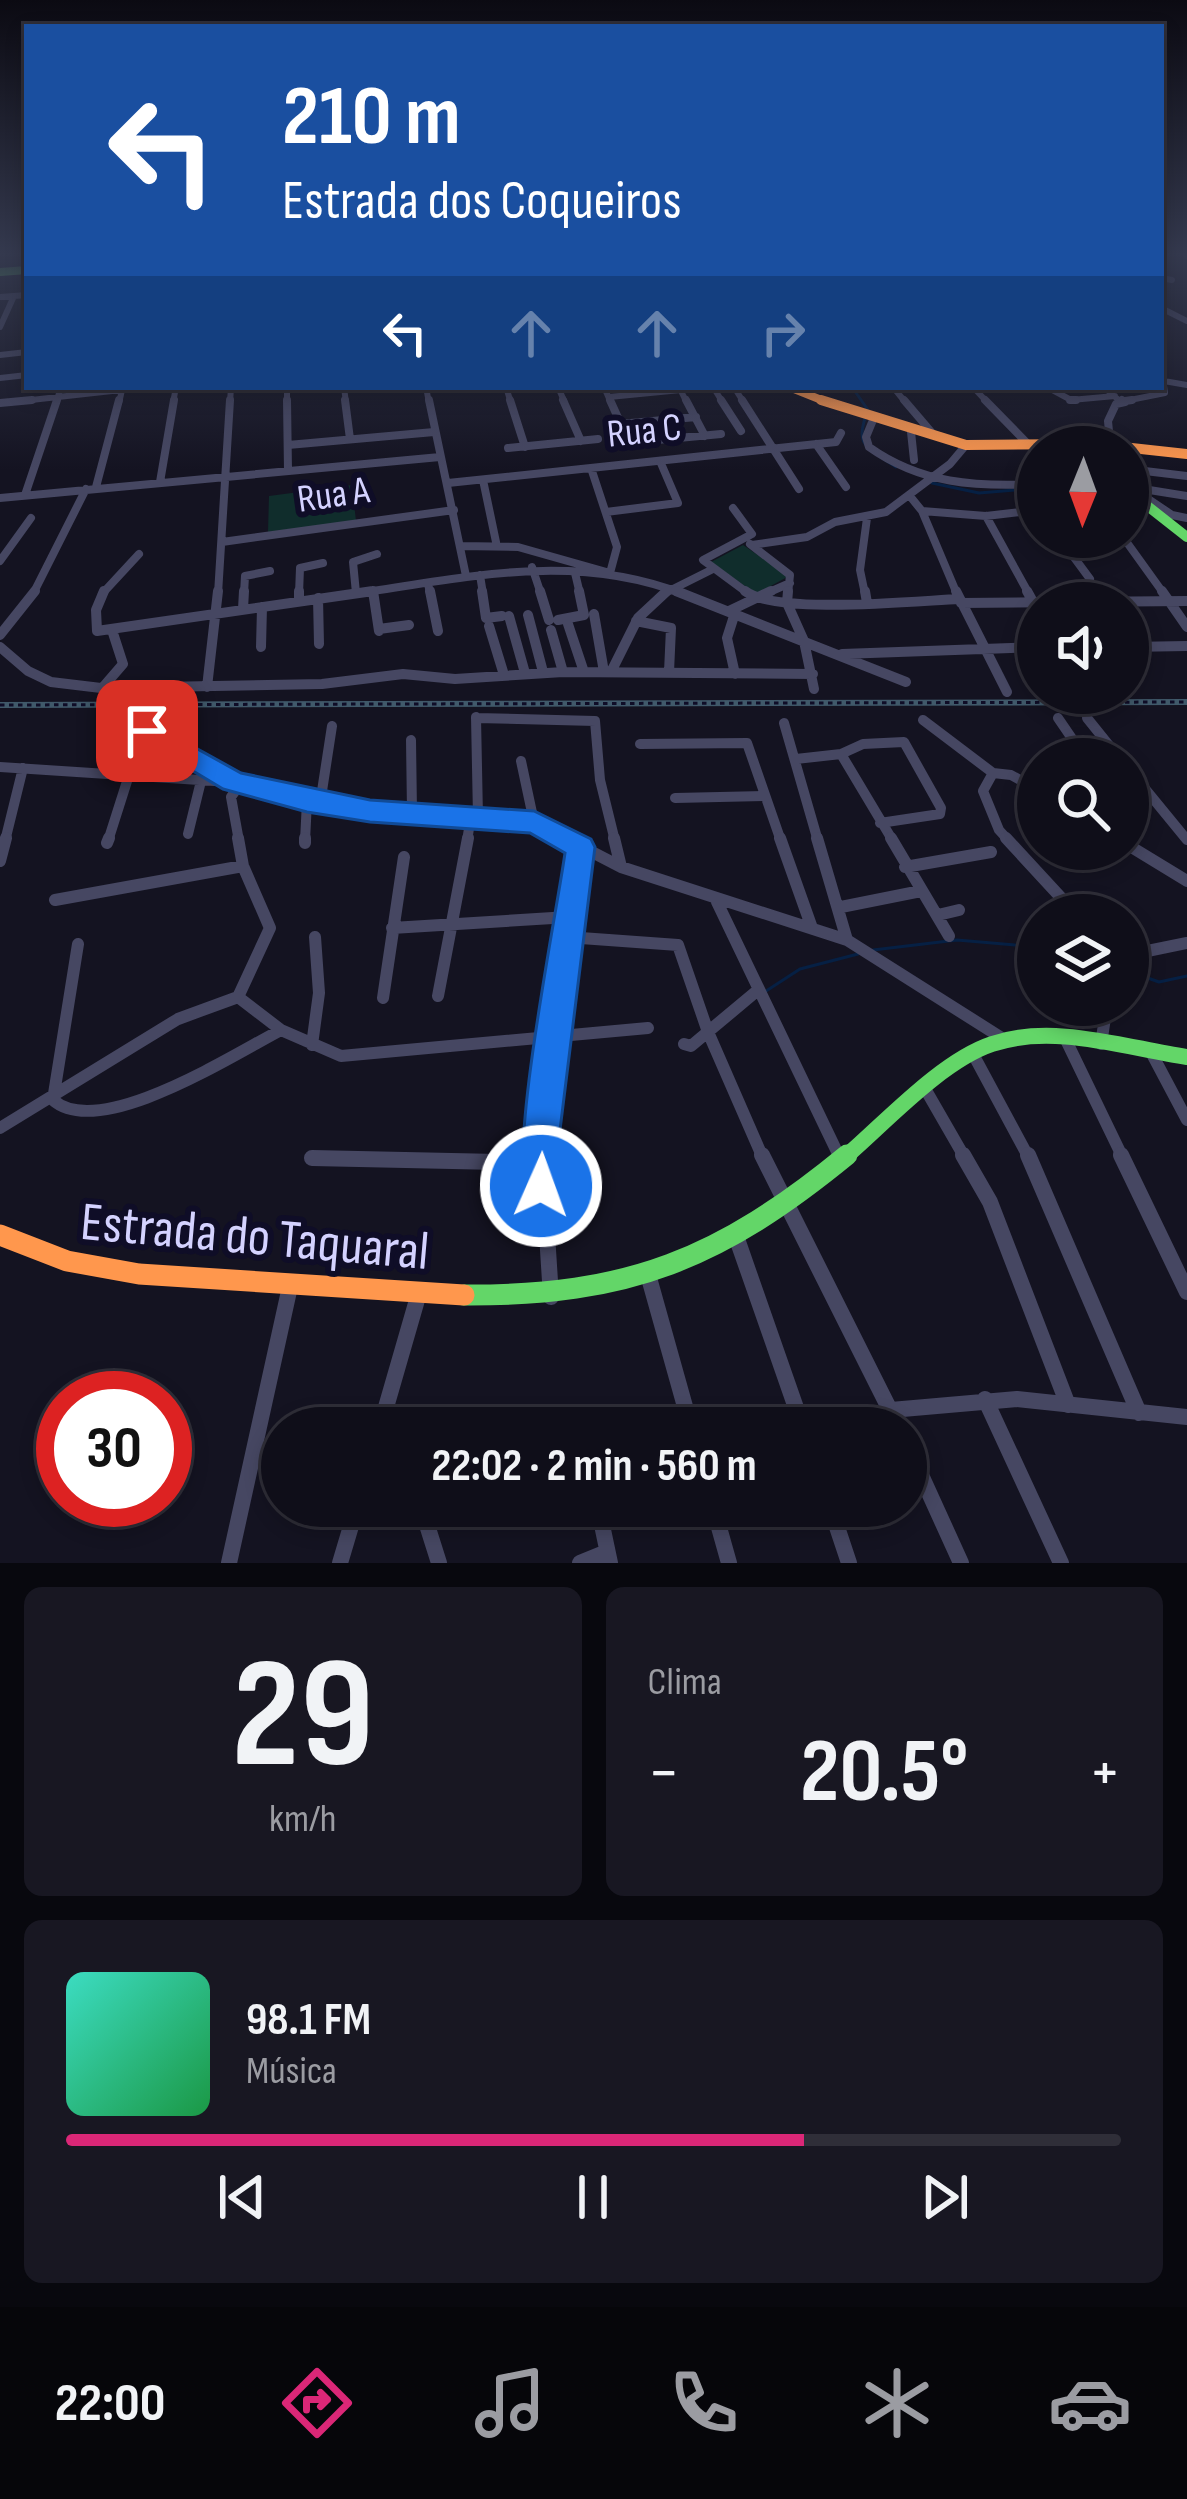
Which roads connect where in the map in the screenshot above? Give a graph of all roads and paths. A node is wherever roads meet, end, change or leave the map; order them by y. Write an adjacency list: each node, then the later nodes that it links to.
1 (1164, 381): 2 (street); 25 (street)
2 (1187, 385)
3 (122, 390): 21 (street); 71 (street)
4 (175, 390): 67 (street)
5 (231, 390): 64 (street)
6 (286, 390): 49 (street)
7 (344, 390): 42 (street)
8 (427, 390): 35 (street)
9 (507, 390): 51 (street)
10 (559, 390): 44 (street)
11 (605, 390): 24 (street)
12 (673, 390): 23 (street)
13 (681, 390): 30 (street)
14 (715, 390): 28 (street)
15 (736, 390): 27 (street)
16 (797, 390): 29 (main road)
17 (896, 390): 40 (street)
18 (976, 390): 37 (street)
19 (1053, 390): 25 (street)
20 (1107, 390): 25 (street)
21 (59, 392): 26 (street); 74 (street)
22 (817, 392): 29 (main road)
23 (638, 395): 24 (street); 31 (street)
24 (609, 398): 32 (street)
25 (1116, 400): 33 (street)
26 (0, 403)
27 (749, 408): 28 (street); 55 (street)
28 (728, 410): 34 (street)
29 (866, 416): 36 (main road); 40 (main road); 66 (street)
30 (695, 417): 31 (street); 41 (street)
31 (652, 421): 32 (street)
32 (620, 424): 45 (street)
33 (1108, 426)
34 (741, 431)
35 (434, 432): 42 (street); 57 (street)
36 (911, 432): 50 (main road); 58 (street)
37 (1017, 432)
38 (841, 433): 48 (street, Rua C)
39 (721, 434): 41 (street)
40 (933, 434): 46 (main road)
41 (705, 436): 45 (street)
42 (350, 439): 49 (street)
43 (598, 440): 44 (street)
44 (581, 441): 51 (street)
45 (629, 442): 47 (street)
46 (1017, 443)
47 (614, 444)
48 (816, 444): 55 (street, Rua C); 70 (street)
49 (288, 445): 61 (street)
50 (966, 445): 52 (main road); 66 (street)
51 (525, 446): 54 (street)
52 (1017, 446)
53 (1149, 447): 56 (main road)
54 (508, 448)
55 (773, 448): 59 (street, Rua C); 72 (street)
56 (1184, 451)
57 (440, 457): 61 (street); 68 (street)
58 (914, 460)
59 (660, 461): 60 (street, Rua C); 83 (street)
60 (591, 468): 65 (street, Rua C); 83 (street)
61 (288, 471): 64 (street)
62 (1149, 471): 63 (street)
63 (1187, 476)
64 (224, 477): 67 (street); 90 (street)
65 (483, 480): 68 (street, Rua C); 91 (street)
66 (929, 480): 69 (street); 75 (street)
67 (160, 482): 71 (street)
68 (448, 483): 81 (street)
69 (1017, 485)
70 (846, 487)
71 (91, 488): 74 (street); 137 (street)
72 (799, 490)
73 (1149, 491): 76 (street)
74 (26, 495): 77 (street)
75 (909, 495): 82 (street); 87 (street)
76 (1187, 496)
77 (0, 498)
78 (1149, 501): 88 (street)
79 (1149, 505): 89 (main road)
80 (734, 508): 92 (street)
81 (454, 510): 90 (street, Rua A); 93 (street)
82 (922, 511): 85 (street); 117 (street)
83 (606, 512): 104 (street)
84 (1017, 512): 85 (street)
85 (986, 516): 108 (street)
86 (31, 518): 98 (street)
87 (867, 518): 92 (street); 121 (street)
88 (1187, 518)
89 (1187, 537)
90 (222, 542): 126 (street)
91 (496, 542): 93 (street); 104 (street)
92 (747, 542): 101 (street); 110 (street)
93 (460, 546): 106 (street)
94 (139, 554): 136 (street)
95 (377, 554): 113 (street)
96 (1074, 558): 107 (street)
97 (1138, 558): 118 (street)
98 (0, 561)
99 (323, 563): 116 (street)
100 (532, 568): 103 (street); 105 (street); 133 (street)
101 (713, 569): 111 (street); 115 (street)
102 (270, 571): 125 (street)
103 (575, 573): 104 (street); 133 (street)
104 (610, 573): 111 (street)
105 (480, 574): 106 (street); 132 (street)
106 (466, 576): 109 (street)
107 (1090, 579)
108 (1022, 582)
109 (428, 583): 112 (street); 131 (street)
110 (790, 583): 115 (street); 120 (street)
111 (669, 588): 127 (street); 130 (street)
112 (373, 591): 113 (street); 134 (street)
113 (356, 593): 114 (street)
114 (318, 598): 116 (street); 138 (street)
115 (756, 600): 120 (street); 127 (street)
116 (298, 601): 124 (street)
117 (960, 601): 121 (street); 123 (street); 145 (street)
118 (1169, 601): 119 (street); 122 (street); 135 (street)
119 (1187, 601)
120 (787, 602): 121 (street); 139 (street)
121 (867, 602)
122 (1149, 602)
123 (1017, 605)
124 (262, 607): 125 (street); 140 (street)
125 (243, 609): 126 (street)
126 (217, 612): 136 (street); 157 (street)
127 (732, 612): 139 (street); 153 (street)
128 (594, 614): 150 (street)
129 (528, 615): 147 (street)
130 (636, 621): 150 (street); 151 (street)
131 (453, 622)
132 (488, 622): 152 (street); 155 (street)
133 (556, 623): 148 (street); 149 (street)
134 (409, 625)
135 (1187, 627)
136 (112, 630): 158 (street)
137 (0, 635)
138 (320, 644)
139 (805, 644): 146 (street); 154 (street)
140 (261, 646)
141 (1149, 646): 142 (street)
142 (1187, 646)
143 (0, 647): 158 (street)
144 (1017, 647): 145 (street)
145 (984, 648): 146 (street); 160 (street)
146 (838, 654): 156 (street)
147 (543, 672): 148 (street); 152 (street)
148 (563, 672): 149 (street)
149 (584, 672): 150 (street)
150 (608, 672): 151 (street)
151 (669, 672): 153 (street)
152 (525, 674): 155 (street)
153 (735, 674): 154 (street)
154 (813, 674): 159 (street)
155 (504, 675): 157 (street)
156 (906, 682)
157 (207, 687): 158 (street)
158 (101, 688)
159 (814, 689)
160 (1007, 692)
161 (1058, 718): 166 (street)
162 (1087, 718): 167 (street)
163 (923, 720): 175 (street)
164 (784, 723): 171 (street)
165 (332, 725): 184 (street)
166 (1072, 738)
167 (1103, 738)
168 (411, 740): 185 (street)
169 (640, 744): 182 (street)
170 (841, 754): 171 (street); 188 (street); 188 (street)
171 (796, 760): 206 (street)
172 (521, 761): 187 (street)
173 (0, 767): 174 (street)
174 (23, 768): 176 (street); 197 (street)
175 (993, 773): 178 (street); 203 (street)
176 (114, 774): 177 (street); 180 (street)
177 (128, 775): 179 (street); 191 (street)
178 (1017, 779)
179 (201, 782): 180 (street); 189 (street)
180 (237, 782): 184 (street); 198 (street)
181 (1149, 794): 190 (street)
182 (764, 796): 183 (street); 212 (street)
183 (675, 798)
184 (314, 803): 185 (street); 192 (street)
185 (412, 812): 186 (street)
186 (474, 817): 187 (street); 199 (street); 210 (street)
187 (534, 822): 193 (street)
188 (880, 823): 200 (street)
189 (188, 834)
190 (1187, 841)
191 (106, 843)
192 (304, 843)
193 (581, 847): 199 (street); 209 (street)
194 (991, 852): 200 (street)
195 (404, 857): 211 (street)
196 (1149, 857): 201 (street)
197 (0, 861)
198 (243, 866): 204 (street); 222 (street)
199 (621, 867): 205 (street)
200 (905, 867): 202 (street)
201 (1187, 881)
202 (921, 891): 206 (street); 208 (street)
203 (1058, 894)
204 (55, 900)
205 (717, 902): 212 (street); 220 (street)
206 (841, 908): 216 (street)
207 (959, 910): 208 (street)
208 (938, 914): 213 (street)
209 (569, 916): 210 (street); 215 (street)
210 (454, 924): 211 (street); 221 (street)
211 (392, 928): 223 (street)
212 (812, 928): 216 (street)
213 (949, 936)
214 (315, 937): 233 (street)
215 (567, 937): 227 (street); 228 (street)
216 (847, 940): 230 (street)
217 (1187, 943): 219 (street)
218 (79, 944): 238 (street)
219 (1149, 951)
220 (760, 993): 227 (street); 242 (street)
221 (437, 996)
222 (238, 997): 226 (street); 238 (street)
223 (383, 998)
224 (1104, 1026): 232 (street)
225 (648, 1028): 228 (street)
226 (280, 1030): 233 (street); 238 (street)
227 (708, 1032): 231 (street); 244 (street)
228 (555, 1033): 233 (street); 243 (street)
229 (1065, 1038): 230 (main road); 232 (main road); 249 (street)
230 (1005, 1040): 234 (main road, Estrada do Taquaral)
231 (684, 1044)
232 (1101, 1044): 235 (main road)
233 (312, 1045)
234 (974, 1054): 237 (main road, Estrada do Taquaral); 259 (street)
235 (1152, 1054): 236 (main road); 239 (street)
236 (1187, 1057)
237 (926, 1091): 242 (main road, Estrada do Taquaral); 253 (street)
238 (53, 1100): 240 (street)
239 (1187, 1120)
240 (0, 1128)
241 (312, 1158): 243 (street)
242 (841, 1159): 244 (main road, Estrada do Taquaral)
243 (539, 1163): 251 (street)
244 (784, 1206): 246 (main road, Estrada do Taquaral); 257 (street)
245 (0, 1235): 248 (main road, Estrada do Taquaral)
246 (737, 1239): 247 (main road, Estrada do Taquaral); 256 (street)
247 (649, 1278): 251 (main road, Estrada do Taquaral); 255 (street)
248 (291, 1282): 250 (main road, Estrada do Taquaral); 268 (street)
249 (1187, 1292)
250 (419, 1293): 251 (main road, Estrada do Taquaral); 254 (street)
251 (551, 1298)
252 (986, 1399): 253 (street); 258 (street); 275 (street)
253 (1068, 1405): 259 (street)
254 (386, 1407)
255 (686, 1407)
256 (795, 1407)
257 (889, 1407)
258 (927, 1412)
259 (1139, 1413): 260 (street)
260 (1187, 1418)
261 (927, 1488): 274 (street)
262 (351, 1527): 269 (street)
263 (428, 1527): 270 (street)
264 (602, 1527): 267 (street)
265 (719, 1527): 272 (street)
266 (837, 1527): 273 (street)
267 (608, 1558): 271 (street)
268 (229, 1563)
269 (340, 1563)
270 (439, 1563)
271 (580, 1563)
272 (729, 1563)
273 (850, 1563)
274 (961, 1563)
275 (1061, 1563)

